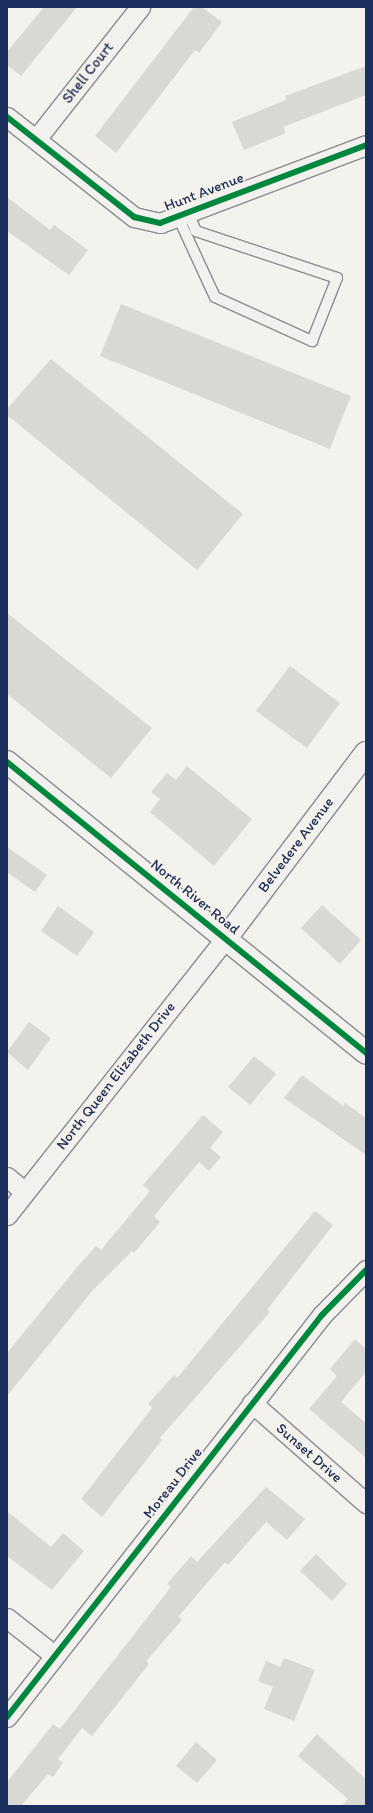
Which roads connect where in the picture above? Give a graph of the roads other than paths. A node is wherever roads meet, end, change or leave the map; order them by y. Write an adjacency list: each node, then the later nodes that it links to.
1 (140, 7): 3 (street, Shell Court)
2 (7, 117): 3 (street, Hunt Avenue)
3 (37, 138): 5 (street, Hunt Avenue)
4 (366, 145): 5 (street, Hunt Avenue)
5 (183, 215): 5 (lane)
6 (366, 753): 8 (main road, Belvedere Avenue)
7 (7, 762): 8 (main road, North River Road)
8 (226, 938): 9 (main road, North River Road); 11 (street, North Queen Elizabeth Drive)
9 (366, 1052)
10 (7, 1177): 11 (street)
11 (25, 1192): 12 (street, North Queen Elizabeth Drive)
12 (7, 1215)
13 (366, 1270): 14 (street, Moreau Drive)
14 (252, 1403): 15 (street, Sunset Drive); 17 (street, Moreau Drive)
15 (366, 1503)
16 (7, 1618): 17 (street)
17 (54, 1655): 18 (street, Moreau Drive)
18 (7, 1717)

